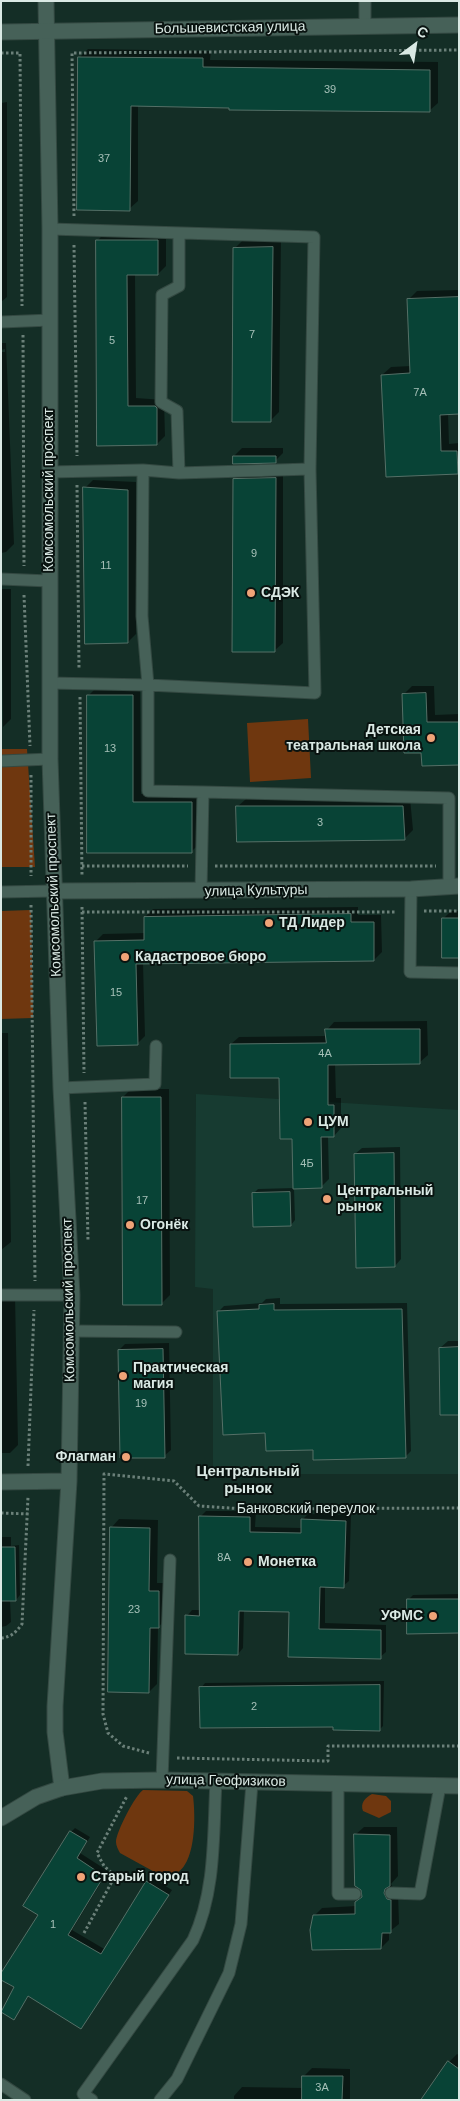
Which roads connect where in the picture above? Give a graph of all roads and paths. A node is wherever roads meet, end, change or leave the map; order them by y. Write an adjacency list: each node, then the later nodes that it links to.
1 (46, 1): 6 (street, Комсомольский проспект)
2 (365, 1): 3 (lane)
3 (365, 25): 4 (street, Большевистская улица); 6 (street, Большевистская улица)
4 (459, 25)
5 (1, 32): 6 (street, Большевистская улица)
6 (46, 32): 11 (street, Комсомольский проспект)
7 (459, 50): 9 (path)
8 (20, 53): 10 (path)
9 (72, 53)
10 (1, 54)
11 (50, 229): 12 (lane); 13 (street, Комсомольский проспект)
12 (179, 233): 15 (lane); 18 (lane)
13 (50, 320): 14 (lane); 17 (street, Комсомольский проспект)
14 (1, 322)
15 (310, 469): 18 (lane); 22 (lane)
16 (143, 470): 17 (lane); 18 (lane); 22 (lane)
17 (49, 472): 20 (street, Комсомольский проспект)
18 (179, 473)
19 (1, 579): 20 (lane)
20 (49, 581): 21 (street, Комсомольский проспект)
21 (49, 684): 22 (lane); 23 (street, Комсомольский проспект)
22 (148, 685): 25 (lane)
23 (50, 759): 24 (lane); 31 (street, Комсомольский проспект)
24 (1, 761)
25 (203, 792): 27 (lane); 28 (lane)
26 (82, 866): 27 (path)
27 (201, 866): 28 (path); 32 (lane)
28 (449, 866): 29 (lane)
29 (454, 886): 30 (street, улица Культуры)
30 (411, 889): 32 (street, улица Культуры); 36 (lane)
31 (54, 891): 32 (street, улица Культуры); 33 (lane); 39 (street, Комсомольский проспект)
32 (201, 891)
33 (1, 892)
34 (459, 911): 36 (path)
35 (82, 912): 36 (path)
36 (410, 912): 37 (lane)
37 (459, 973)
38 (156, 1046): 39 (lane)
39 (60, 1088): 40 (street, Комсомольский проспект)
40 (72, 1295): 41 (lane); 42 (street, Комсомольский проспект)
41 (1, 1296)
42 (71, 1331): 43 (lane); 44 (street, Комсомольский проспект)
43 (176, 1332)
44 (69, 1481): 46 (street); 60 (street, Комсомольский проспект)
45 (1, 1482): 46 (street)
46 (28, 1482): 49 (path)
47 (459, 1508): 53 (path, Банковский переулок)
48 (1, 1514): 49 (path)
49 (29, 1514): 51 (path)
50 (170, 1560): 53 (lane)
51 (1, 1638)
52 (459, 1746): 53 (path)
53 (163, 1758): 54 (lane)
54 (162, 1780): 55 (street, улица Геофизиков); 60 (street, улица Геофизиков)
55 (216, 1781): 56 (street, улица Геофизиков); 68 (lane)
56 (252, 1783): 57 (street, улица Геофизиков); 69 (lane)
57 (338, 1783): 58 (street, улица Геофизиков); 63 (lane)
58 (440, 1786): 59 (street, улица Геофизиков); 64 (lane)
59 (459, 1786)
60 (62, 1788): 62 (street, улица Геофизиков)
61 (129, 1793): 65 (path)
62 (1, 1818)
63 (355, 1894)
64 (391, 1894)
65 (84, 1933)
66 (1, 2084): 67 (lane)
67 (25, 2100)
68 (92, 2100)
69 (160, 2100)

